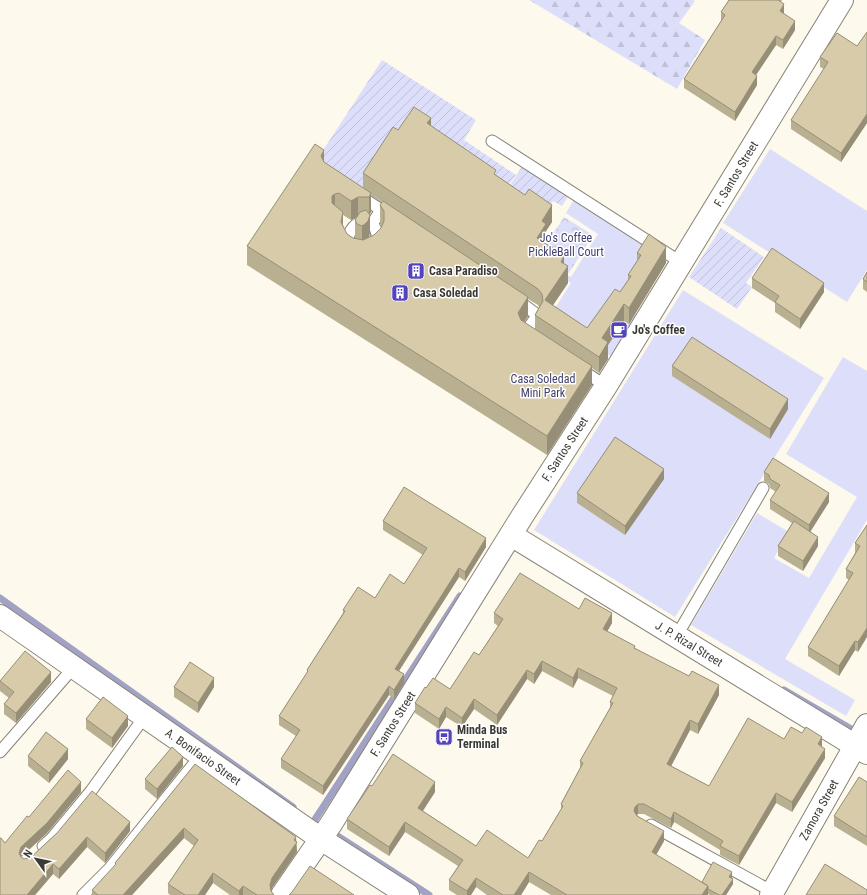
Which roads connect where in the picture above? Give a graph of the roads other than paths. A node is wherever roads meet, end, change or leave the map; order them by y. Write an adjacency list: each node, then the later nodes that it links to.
1 (842, 0): 9 (street, F. Santos Street)
2 (492, 141): 9 (lane)
3 (352, 191): 4 (lane)
4 (381, 210): 5 (lane); 7 (lane)
5 (398, 221)
6 (342, 222): 8 (lane)
7 (372, 224): 8 (lane); 8 (lane)
8 (352, 228)
9 (682, 263): 13 (street, F. Santos Street)
10 (506, 293): 11 (lane)
11 (537, 341)
12 (568, 361): 13 (lane)
13 (606, 386): 15 (street, F. Santos Street)
14 (763, 488): 17 (lane)
15 (511, 535): 17 (street, J. P. Rizal Street); 25 (street, F. Santos Street)
16 (0, 616): 18 (street, A. Bonifacio Street)
17 (676, 637): 21 (street, J. P. Rizal Street)
18 (74, 667): 19 (street, A. Bonifacio Street); 22 (lane)
19 (145, 716): 23 (street, A. Bonifacio Street); 26 (lane)
20 (867, 724): 21 (street, Zamora Street)
21 (861, 749): 27 (street, Zamora Street)
22 (0, 752)
23 (201, 755): 25 (street, A. Bonifacio Street); 28 (lane)
24 (641, 820): 27 (lane)
25 (321, 839): 29 (street, F. Santos Street); 30 (street, A. Bonifacio Street)
26 (36, 852)
27 (772, 894)
28 (83, 895)
29 (282, 895)
30 (408, 895)

